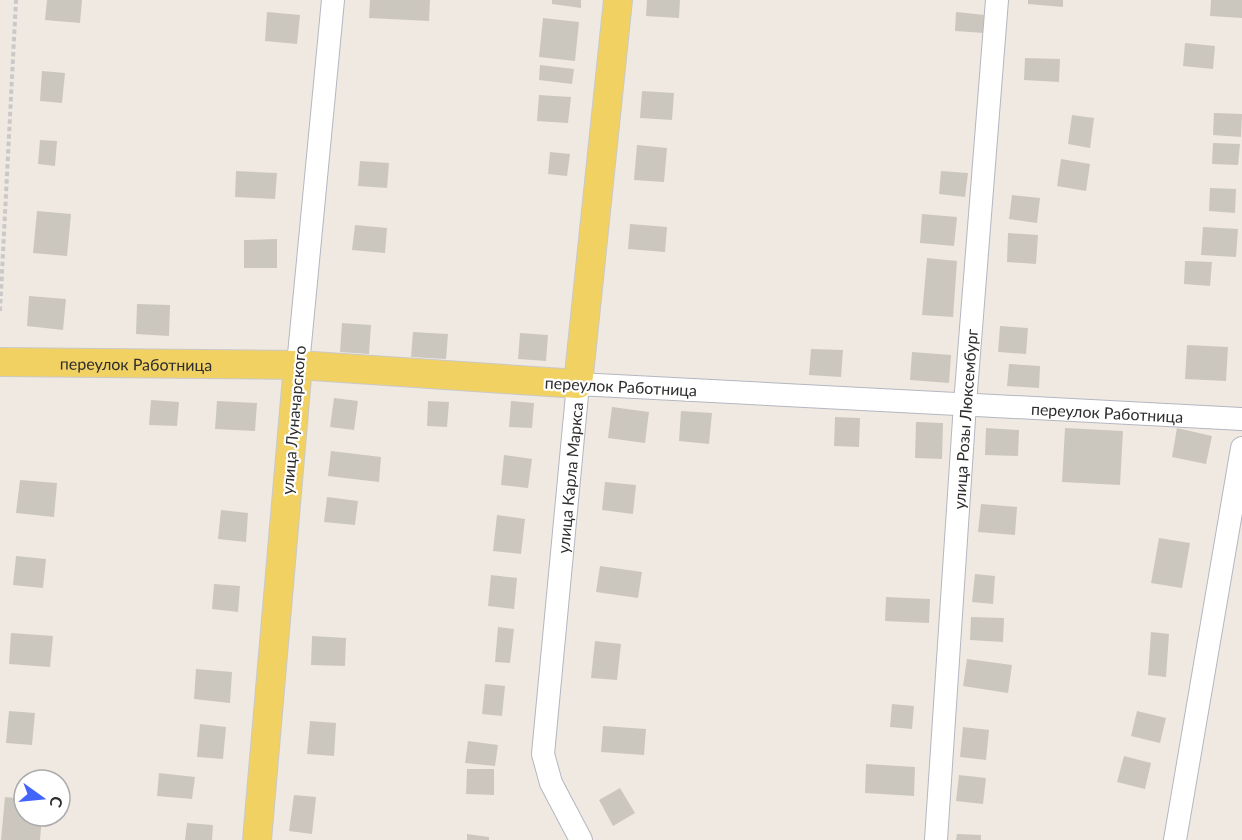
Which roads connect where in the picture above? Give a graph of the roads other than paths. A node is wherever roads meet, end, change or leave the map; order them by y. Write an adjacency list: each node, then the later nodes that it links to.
1 (333, 0): 5 (street, улица Луначарского)
2 (618, 0): 6 (main road, улица Карла Маркса)
3 (997, 0): 7 (street, улица Розы Люксембург)
4 (0, 363): 5 (main road, переулок Работница)
5 (298, 365): 6 (main road, переулок Работница); 10 (main road, улица Луначарского)
6 (578, 384): 7 (street, переулок Работница); 11 (street, улица Карла Маркса)
7 (965, 404): 8 (street, переулок Работница); 12 (street, улица Розы Люксембург)
8 (1242, 419)
9 (1242, 448): 13 (street)
10 (257, 840)
11 (581, 840)
12 (936, 840)
13 (1174, 840)

